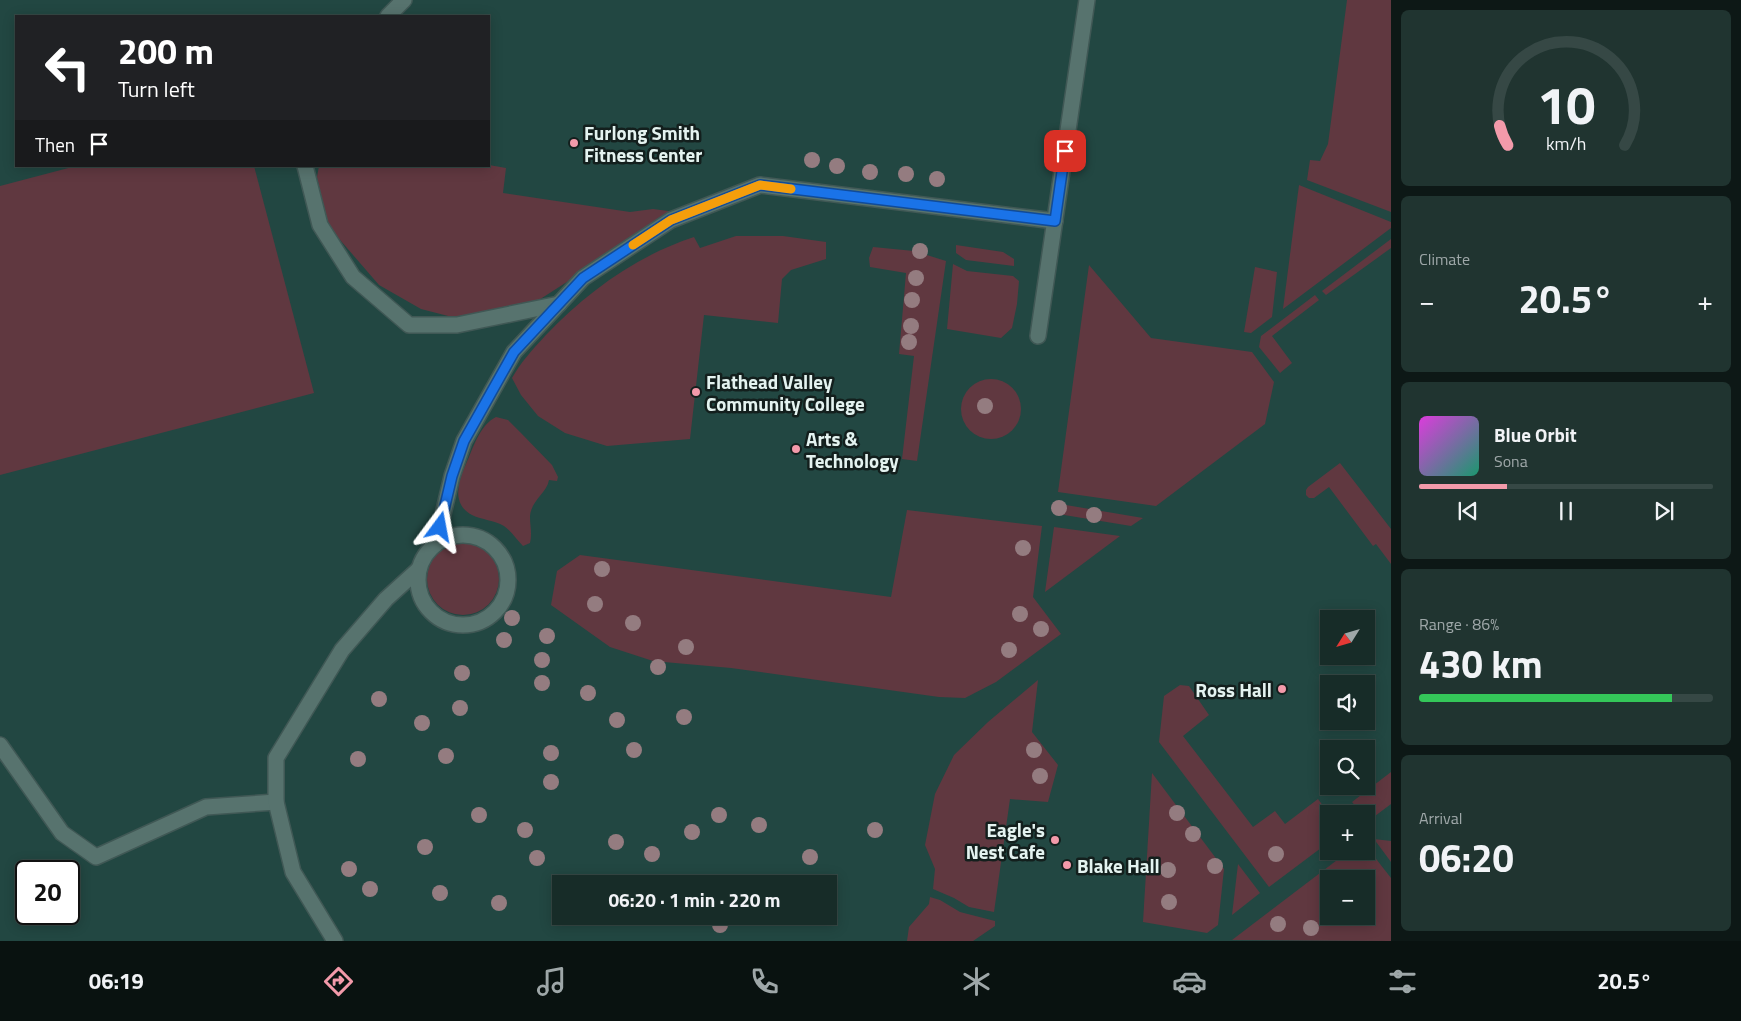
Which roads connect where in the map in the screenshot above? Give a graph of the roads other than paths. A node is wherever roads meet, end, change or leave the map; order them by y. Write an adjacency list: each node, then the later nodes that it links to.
1 (404, 0): 3 (lane)
2 (1087, 0): 5 (lane)
3 (389, 15)
4 (305, 167): 6 (lane)
5 (1055, 221): 6 (lane); 7 (lane)
6 (559, 304): 8 (lane)
7 (1038, 336)
8 (436, 544): 9 (lane); 9 (lane)
9 (420, 569): 11 (lane)
10 (0, 745): 11 (lane)
11 (276, 802): 12 (lane)
12 (335, 941)

